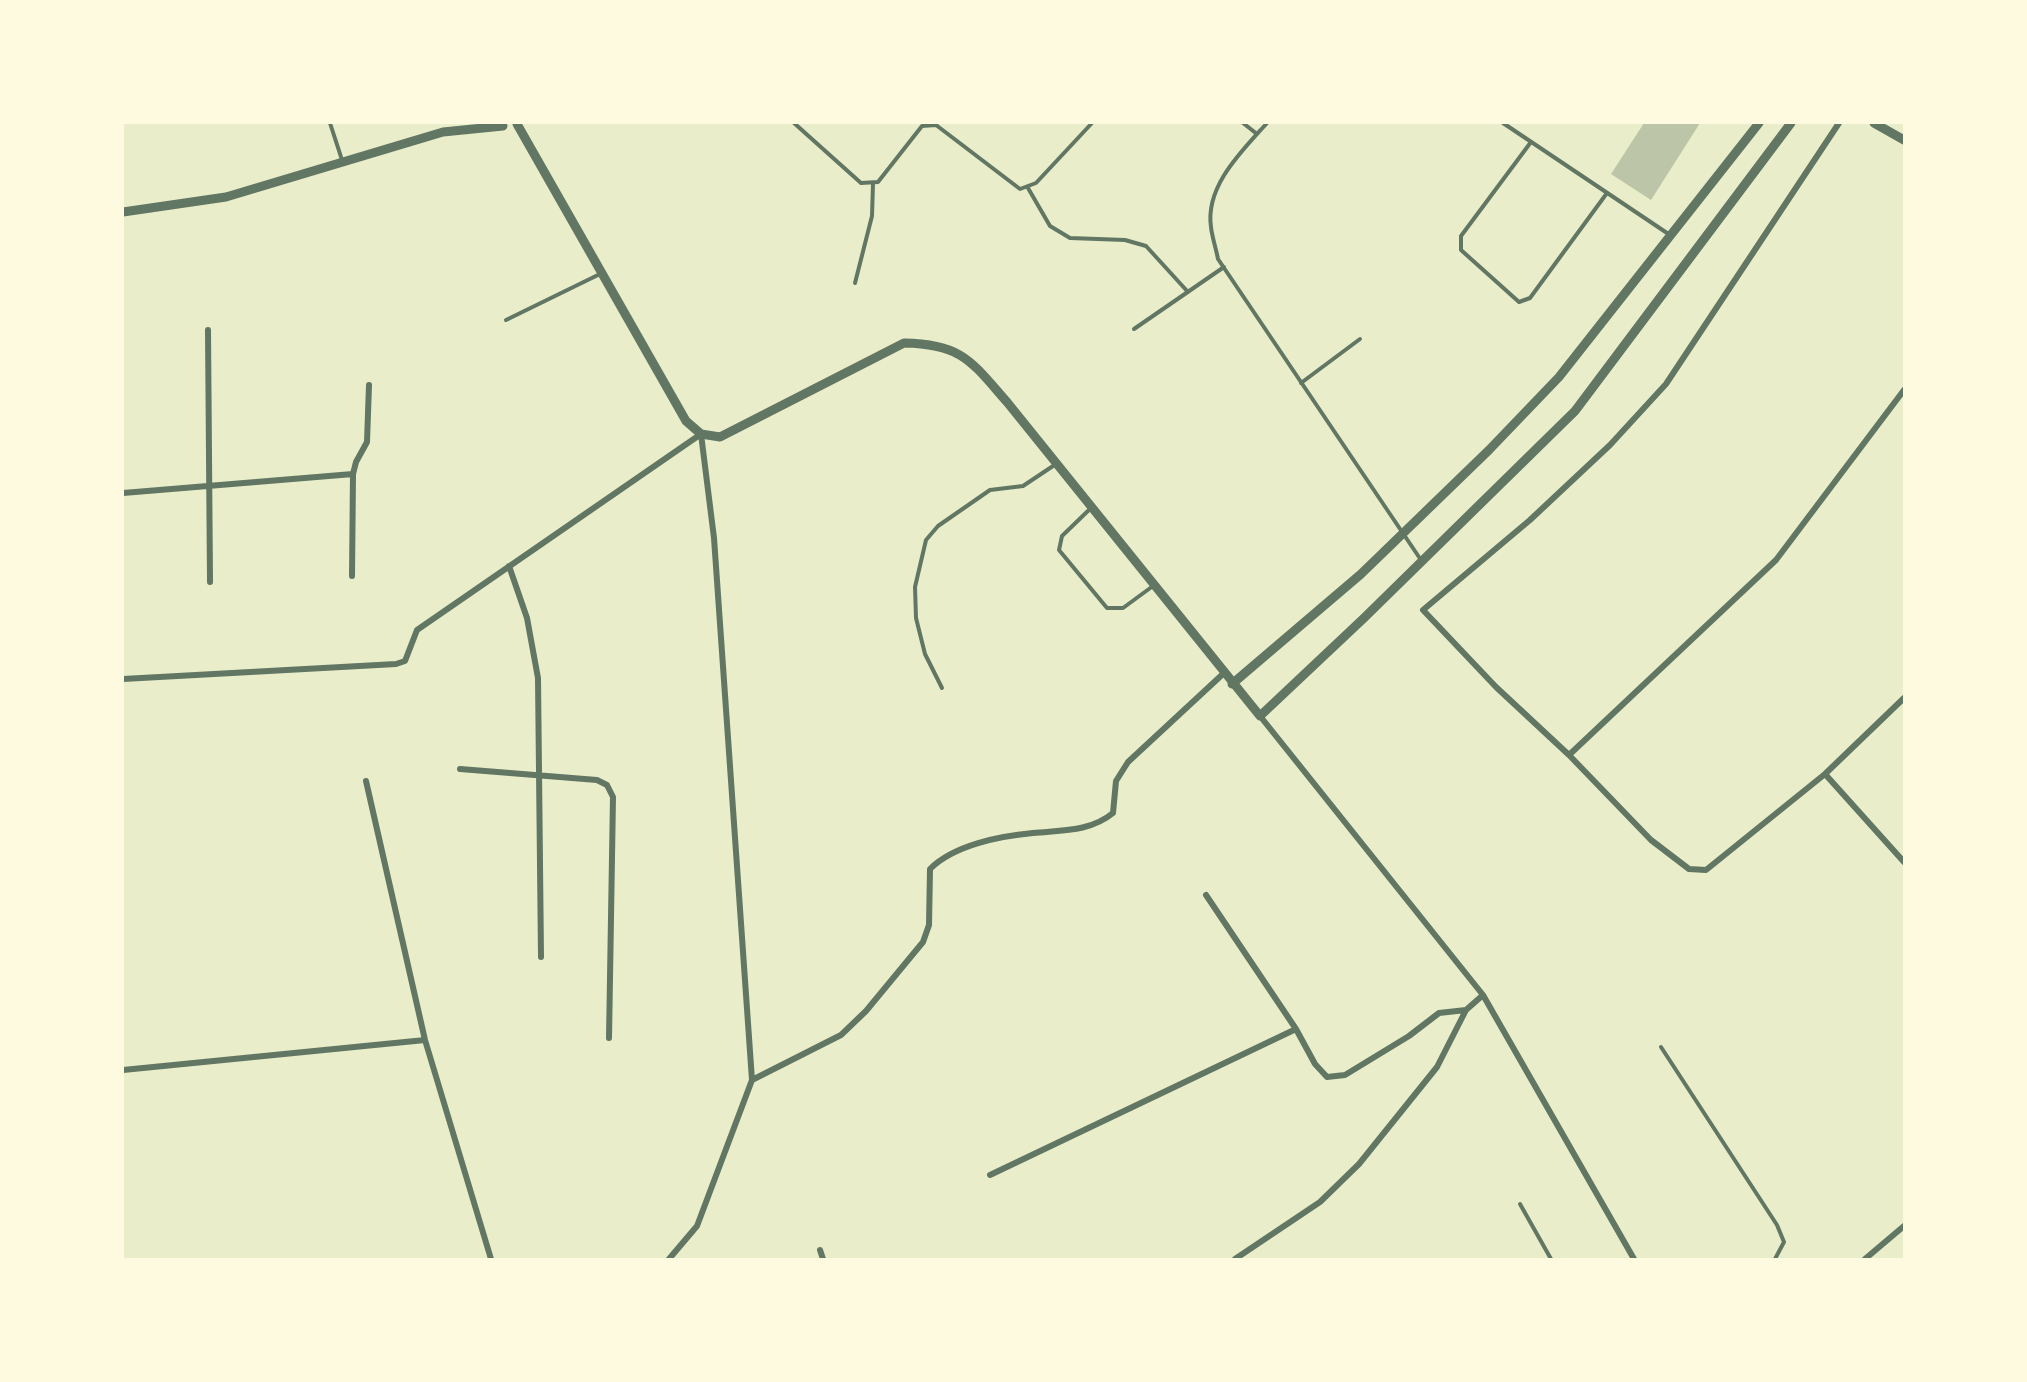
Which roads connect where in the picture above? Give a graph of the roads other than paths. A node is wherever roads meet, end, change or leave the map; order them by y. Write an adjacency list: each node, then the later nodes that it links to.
1 (330, 123): 18 (lane)
2 (456, 123): 14 (street)
3 (794, 123): 19 (lane)
4 (1092, 123): 20 (lane)
5 (1243, 123): 15 (lane)
6 (1267, 123): 15 (lane)
7 (1503, 123): 17 (lane)
8 (1759, 123): 23 (street)
9 (1791, 123): 42 (street)
10 (1839, 123): 53 (street)
11 (1874, 123): 16 (street)
12 (500, 124): 13 (street); 14 (street)
13 (518, 124): 25 (street)
14 (443, 132): 18 (street)
15 (1257, 134): 24 (lane)
16 (1904, 140)
17 (1531, 142): 21 (lane); 21 (lane)
18 (344, 163): 22 (street)
19 (873, 184): 20 (lane); 26 (lane)
20 (1028, 188): 27 (lane)
21 (1607, 193): 23 (lane)
22 (123, 212)
23 (1671, 235): 41 (street)
24 (1224, 267): 27 (lane); 32 (lane)
25 (601, 273): 28 (lane); 35 (street)
26 (855, 283)
27 (1188, 292): 29 (lane)
28 (506, 320)
29 (1134, 329)
30 (208, 330): 38 (street)
31 (1360, 339): 32 (lane)
32 (1301, 383): 41 (lane)
33 (369, 385): 37 (street)
34 (1904, 390): 53 (street)
35 (701, 434): 36 (street); 43 (street); 68 (street)
36 (1056, 463): 40 (street); 50 (lane)
37 (353, 474): 38 (street); 44 (street)
38 (210, 486): 39 (street); 45 (street)
39 (123, 493)
40 (1091, 507): 46 (street); 46 (lane)
41 (1402, 534): 42 (lane); 49 (street)
42 (1421, 562): 52 (street)
43 (509, 566): 48 (street); 56 (street)
44 (352, 576)
45 (210, 582)
46 (1154, 586): 47 (street)
47 (1224, 673): 49 (street); 68 (street)
48 (123, 679)
49 (1232, 684): 52 (street)
50 (942, 688)
51 (1904, 698): 55 (street)
52 (1260, 716): 61 (street)
53 (1569, 755): 55 (street)
54 (460, 770): 56 (street)
55 (1825, 774): 58 (street)
56 (540, 776): 60 (street); 64 (street)
57 (366, 781): 65 (street)
58 (1904, 862)
59 (1206, 895): 63 (street)
60 (541, 957)
61 (1483, 995): 62 (street); 78 (street)
62 (1466, 1010): 63 (street); 76 (street)
63 (1296, 1029): 69 (street)
64 (609, 1038)
65 (425, 1040): 67 (street); 73 (street)
66 (1661, 1047): 79 (lane)
67 (123, 1070)
68 (752, 1080): 74 (street)
69 (990, 1174)
70 (1520, 1204): 77 (lane)
71 (1904, 1226): 80 (street)
72 (820, 1250): 75 (street)
73 (491, 1259)
74 (669, 1259)
75 (823, 1259)
76 (1235, 1259)
77 (1551, 1259)
78 (1634, 1259)
79 (1775, 1259)
80 (1865, 1259)

